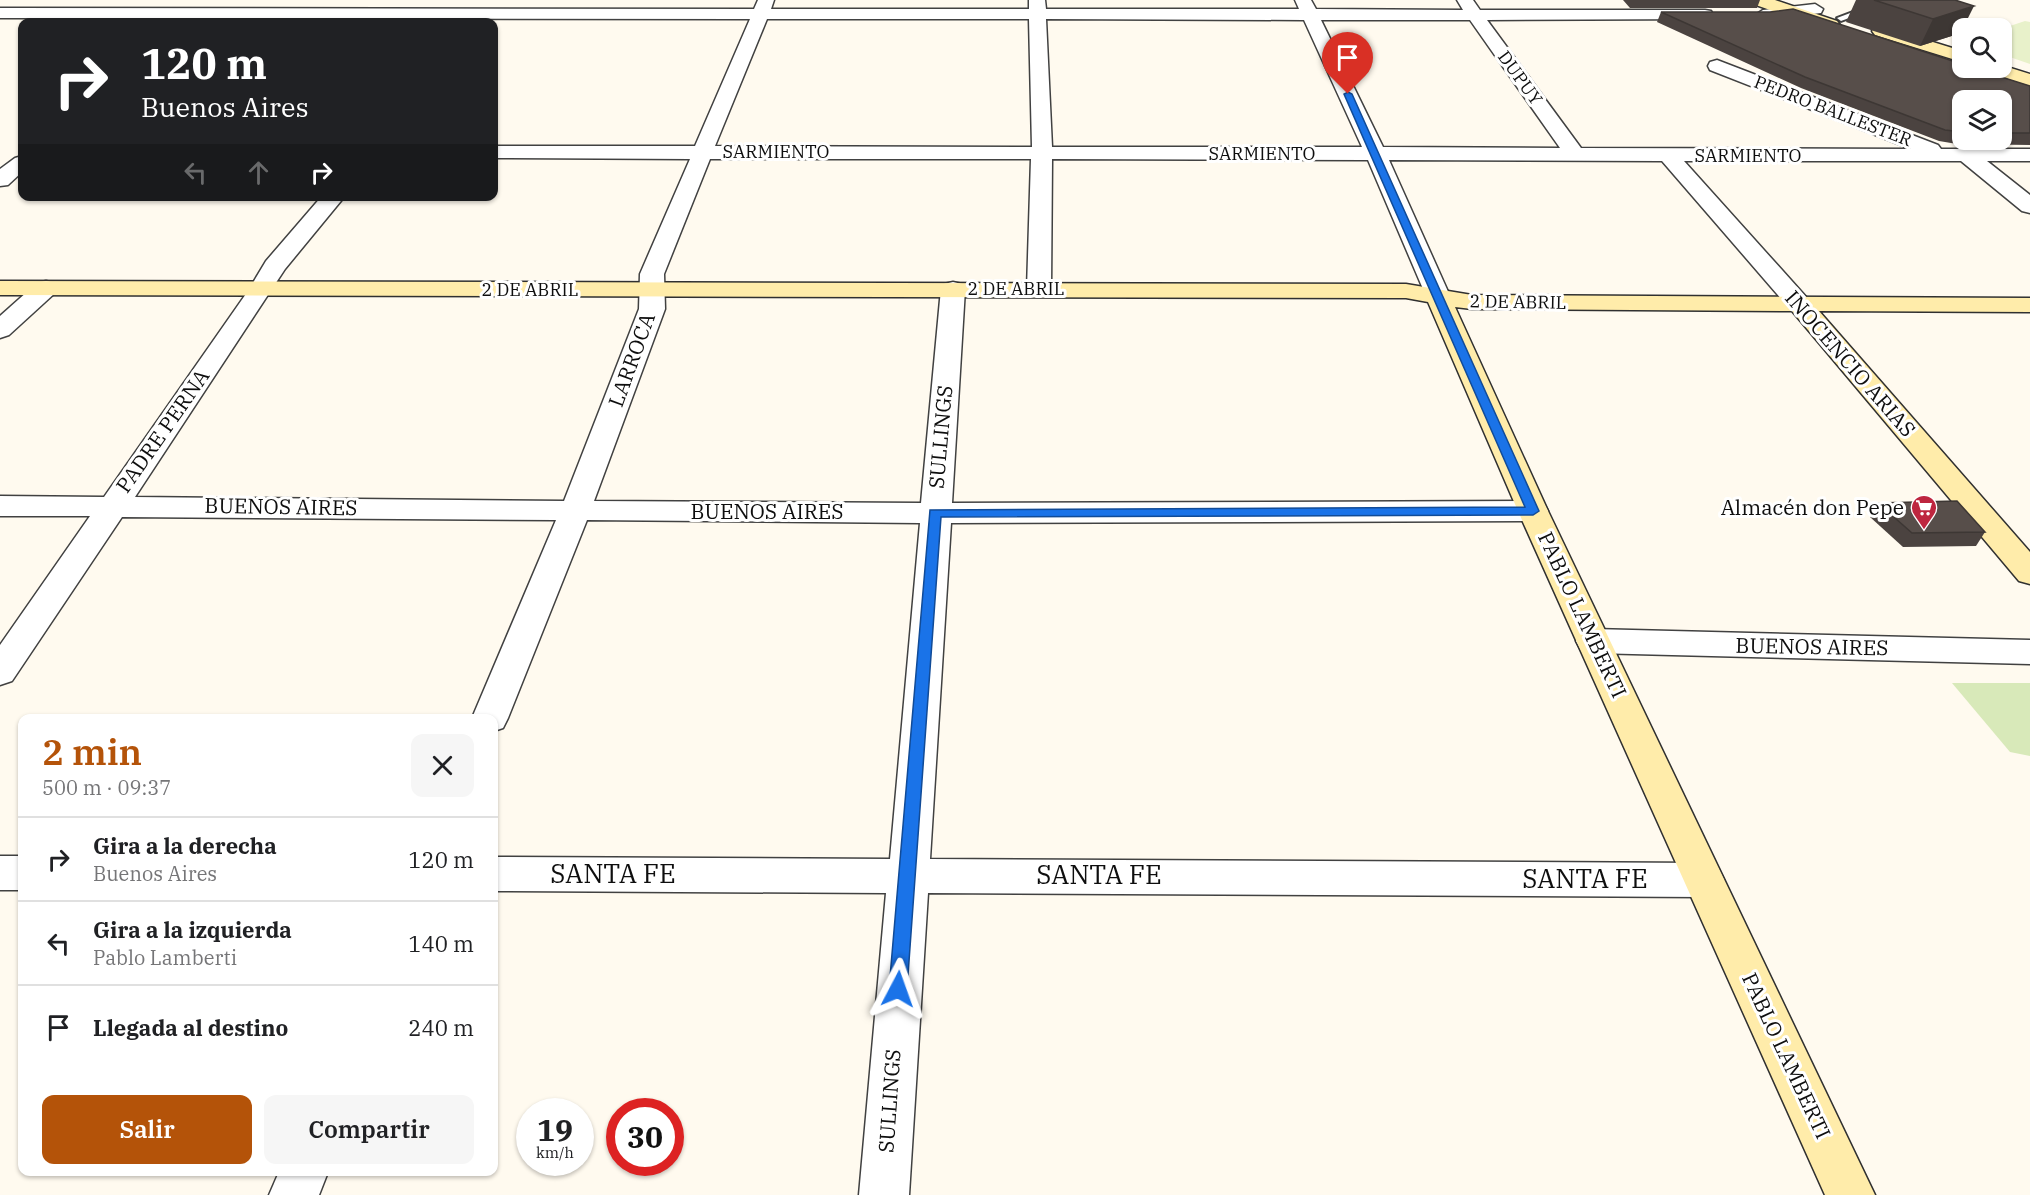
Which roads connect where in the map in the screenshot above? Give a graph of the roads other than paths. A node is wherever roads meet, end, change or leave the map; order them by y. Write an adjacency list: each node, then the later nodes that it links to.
1 (235, 0): 13 (street)
2 (1759, 0): 3 (street)
3 (1792, 6): 12 (street); 14 (street); 19 (street)
4 (763, 7): 5 (street); 9 (street); 20 (street, LARROCA)
5 (1038, 7): 6 (street); 22 (street)
6 (1306, 7): 7 (street); 25 (street, PABLO LAMBERTI)
7 (1469, 7): 11 (street); 26 (street, DUPUY)
8 (1876, 7): 14 (lane)
9 (495, 12): 13 (street)
10 (0, 13): 13 (street)
11 (1720, 15)
12 (1743, 15)
13 (212, 18)
14 (1841, 18): 15 (street)
15 (1952, 54)
16 (1717, 66): 29 (street, PEDRO BALLESTER)
17 (2012, 74): 18 (street)
18 (2030, 80)
19 (2030, 92)
20 (701, 151): 21 (street, SARMIENTO); 22 (street, SARMIENTO); 38 (street, LARROCA)
21 (498, 152)
22 (1042, 152): 25 (street, SARMIENTO); 37 (street)
23 (0, 153): 24 (street)
24 (18, 153)
25 (1376, 155): 26 (street, SARMIENTO); 40 (street, PABLO LAMBERTI)
26 (1576, 155): 28 (street, SARMIENTO)
27 (2030, 155): 29 (street, SARMIENTO)
28 (1669, 156): 29 (street, SARMIENTO); 41 (street, INOCENCIO ARIAS)
29 (1959, 156): 33 (street, PEDRO BALLESTER)
30 (18, 165): 31 (street)
31 (0, 180)
32 (330, 201): 39 (street, PADRE PERNA)
33 (2030, 206)
34 (0, 288): 35 (street, 2 DE ABRIL)
35 (46, 288): 39 (street, 2 DE ABRIL); 43 (street)
36 (953, 288): 37 (street, 2 DE ABRIL); 38 (street, 2 DE ABRIL); 47 (street, SULLINGS)
37 (1039, 289): 40 (street, 2 DE ABRIL)
38 (653, 290): 39 (street, 2 DE ABRIL); 46 (street, LARROCA)
39 (260, 291): 44 (street, PADRE PERNA)
40 (1437, 296): 41 (street, 2 DE ABRIL); 48 (street, PABLO LAMBERTI)
41 (1798, 304): 42 (street, 2 DE ABRIL); 49 (street, INOCENCIO ARIAS)
42 (2030, 305)
43 (0, 330)
44 (112, 505): 45 (street, BUENOS AIRES); 46 (street, BUENOS AIRES); 52 (street, PADRE PERNA)
45 (0, 506)
46 (575, 511): 47 (street, BUENOS AIRES); 53 (street, LARROCA)
47 (935, 513): 48 (street, BUENOS AIRES); 57 (street, SULLINGS)
48 (1535, 514): 50 (street, PABLO LAMBERTI)
49 (2030, 573)
50 (1593, 641): 51 (street, BUENOS AIRES); 58 (street, PABLO LAMBERTI)
51 (2030, 652)
52 (0, 672)
53 (492, 714)
54 (0, 873): 55 (street)
55 (18, 873)
56 (498, 874): 57 (street, SANTA FE)
57 (906, 874): 58 (street, SANTA FE); 61 (street, SULLINGS)
58 (1704, 879): 62 (street, PABLO LAMBERTI)
59 (302, 1176): 60 (street)
60 (294, 1195)
61 (884, 1195)
62 (1850, 1195)

